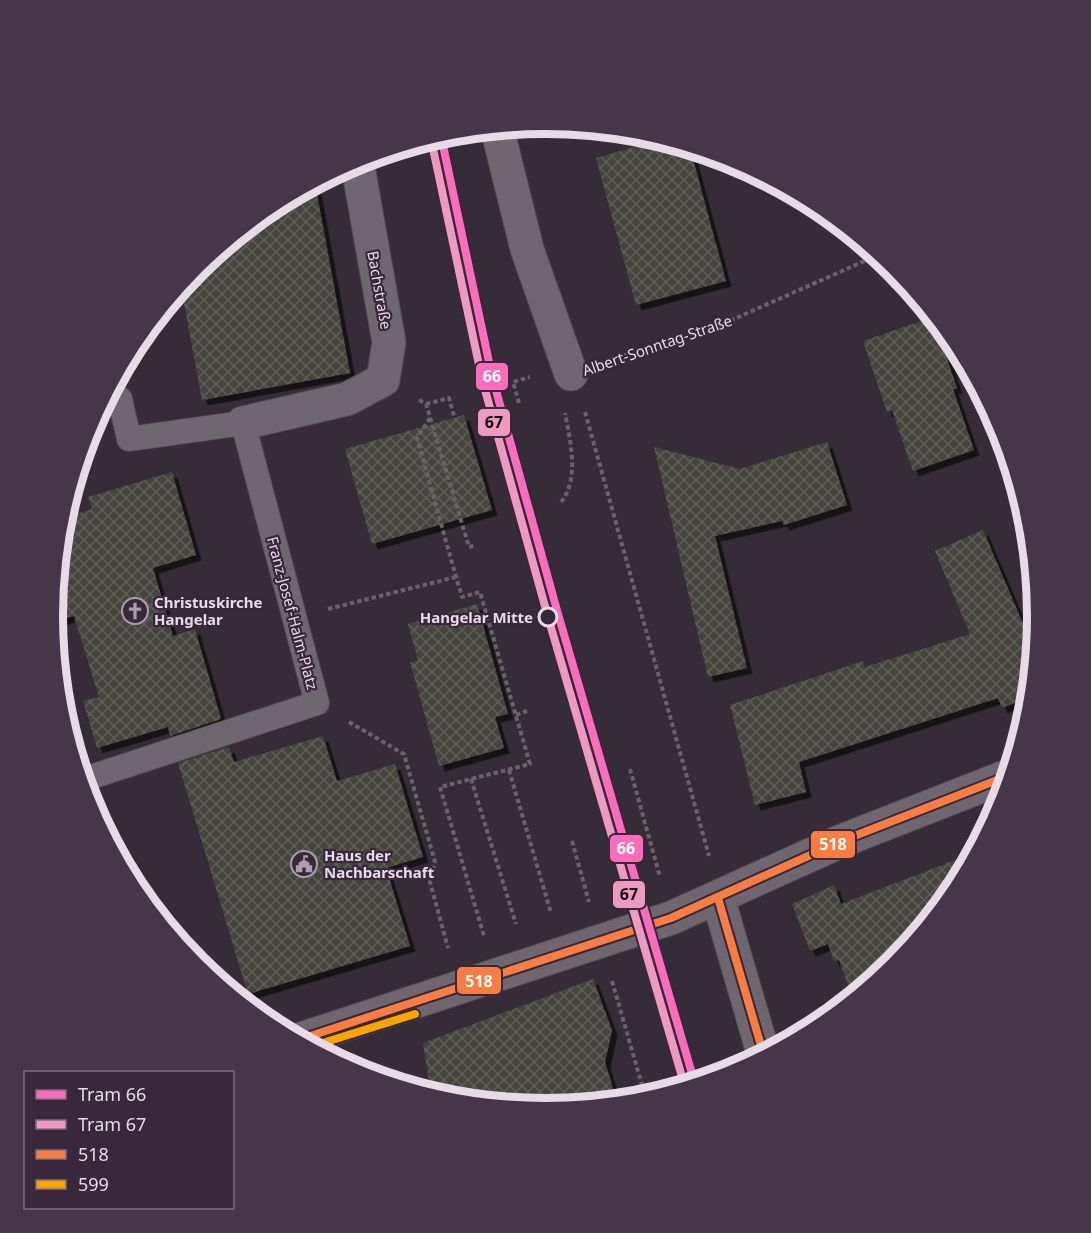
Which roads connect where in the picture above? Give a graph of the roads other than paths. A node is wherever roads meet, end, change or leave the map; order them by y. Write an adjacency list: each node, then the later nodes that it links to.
1 (499, 136): 3 (street, Albert-Sonntag-Straße)
2 (359, 172): 5 (street, Bachstraße)
3 (571, 374)
4 (115, 400): 5 (lane)
5 (243, 423): 6 (lane, Franz-Josef-Halm-Platz)
6 (91, 777)
7 (999, 779): 8 (street)
8 (718, 898): 9 (street); 10 (street)
9 (308, 1036)
10 (762, 1048)

